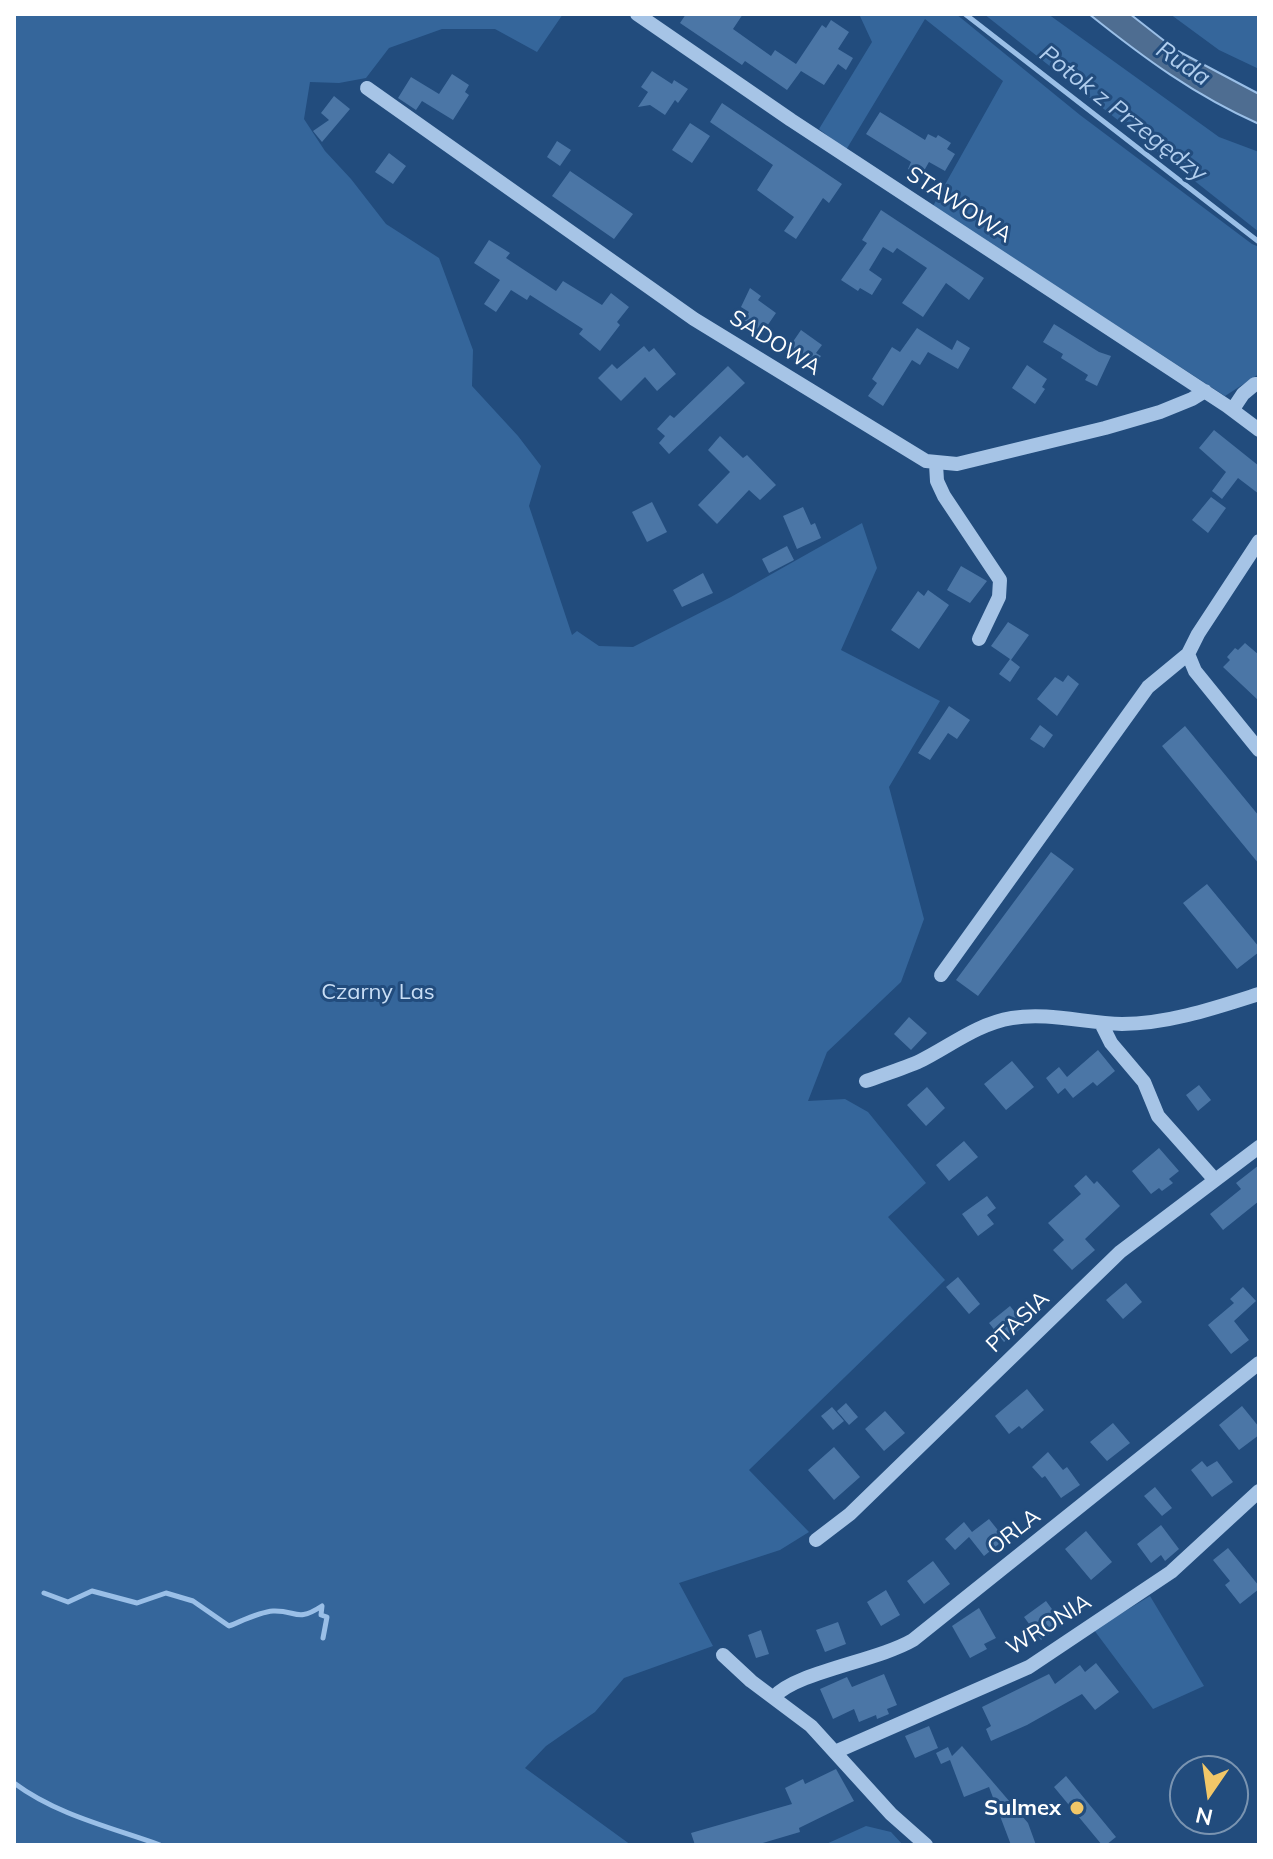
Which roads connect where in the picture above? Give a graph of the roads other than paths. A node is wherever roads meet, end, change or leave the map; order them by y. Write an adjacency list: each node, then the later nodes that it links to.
1 (637, 14): 4 (street, STAWOWA)
2 (367, 88): 7 (street, SADOWA)
3 (1259, 384): 5 (street)
4 (1205, 391): 5 (street, STAWOWA); 7 (street, SADOWA)
5 (1233, 409): 6 (street, STAWOWA)
6 (1259, 430)
7 (936, 464): 9 (street)
8 (1259, 541): 10 (street)
9 (979, 639)
10 (1188, 654): 11 (street); 12 (street)
11 (1259, 750)
12 (941, 975)
13 (1259, 994): 14 (street)
14 (1101, 1023): 15 (street); 17 (street)
15 (866, 1081)
16 (1259, 1147): 17 (street, PTASIA)
17 (1215, 1180): 20 (street, PTASIA)
18 (1259, 1363): 22 (street, ORLA)
19 (1259, 1491): 23 (street, WRONIA)
20 (816, 1540)
21 (723, 1655): 22 (street)
22 (774, 1697): 23 (street)
23 (835, 1752): 24 (street)
24 (926, 1845)

